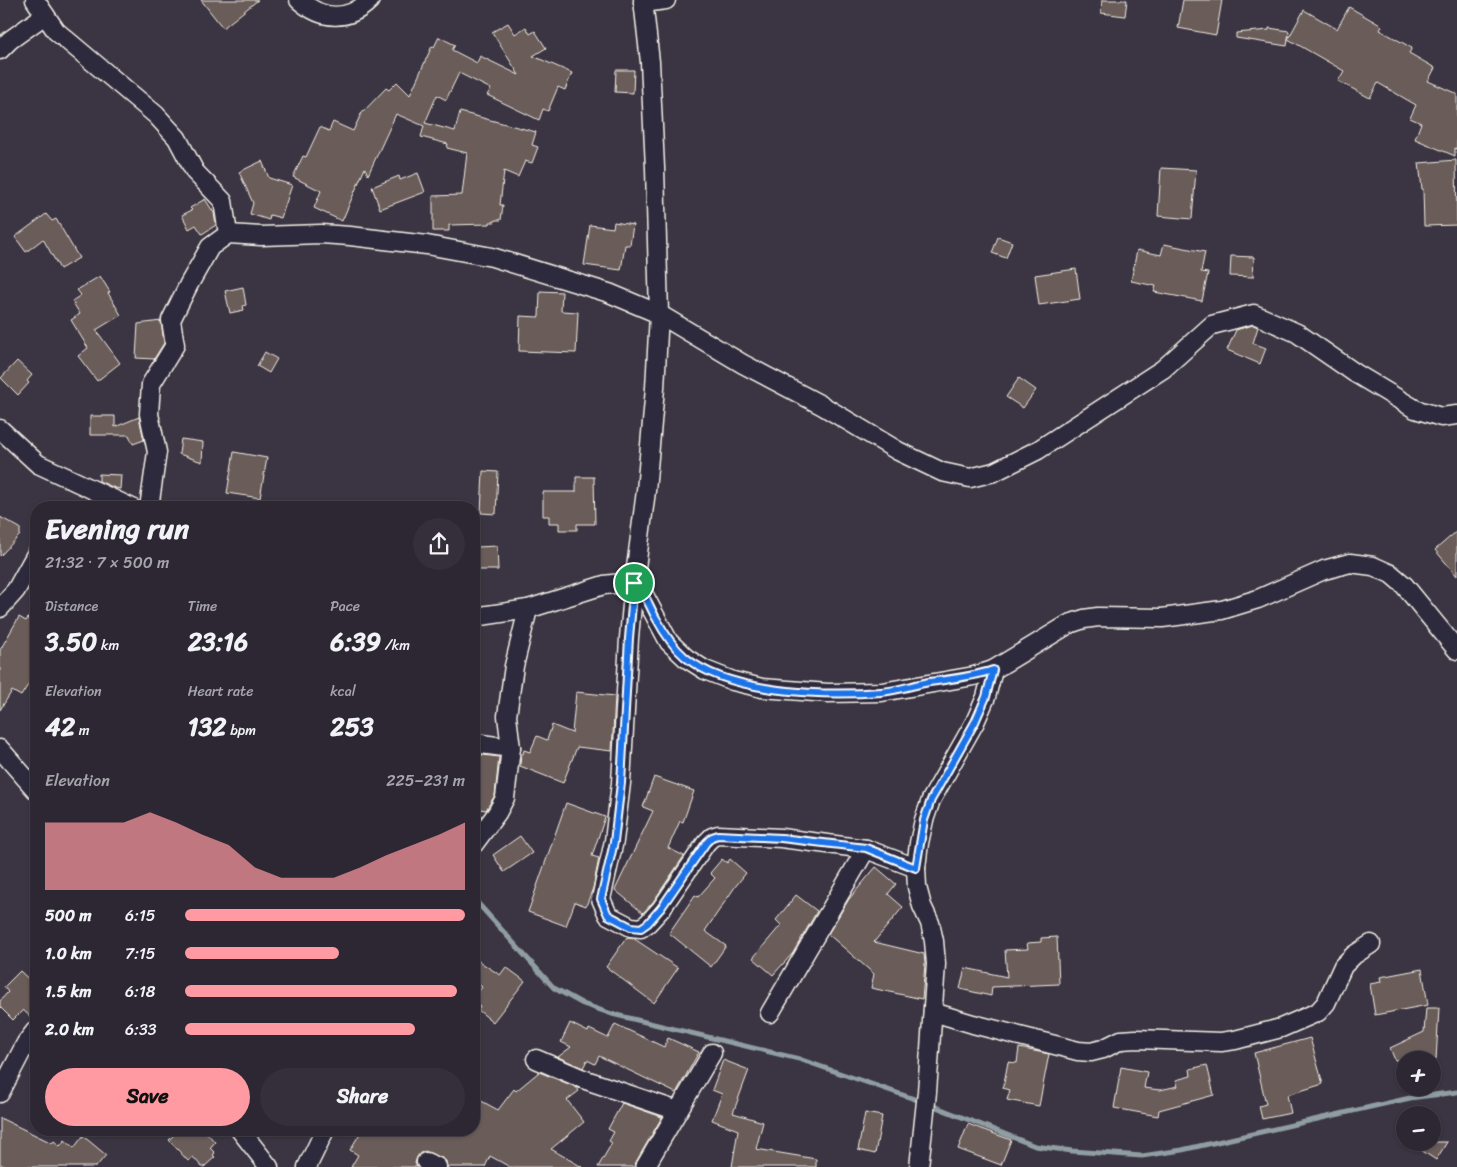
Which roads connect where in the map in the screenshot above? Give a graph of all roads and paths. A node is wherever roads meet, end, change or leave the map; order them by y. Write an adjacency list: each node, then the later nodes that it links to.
1 (35, 0): 6 (street)
2 (299, 0): 3 (street)
3 (370, 0)
4 (666, 0): 5 (street)
5 (643, 1): 9 (street)
6 (45, 15): 7 (street); 8 (street)
7 (0, 50)
8 (228, 234): 9 (street); 13 (street)
9 (659, 314): 10 (street); 15 (street)
10 (1457, 415)
11 (0, 429): 12 (street)
12 (117, 501)
13 (150, 501)
14 (30, 565): 16 (street)
15 (634, 583): 17 (street); 20 (street); 26 (street)
16 (0, 608)
17 (528, 609): 18 (street); 22 (street)
18 (480, 616)
19 (1457, 650): 20 (street)
20 (993, 670): 27 (street)
21 (480, 744): 22 (street)
22 (511, 748): 25 (street)
23 (3, 758): 24 (street)
24 (30, 784)
25 (480, 836)
26 (866, 848): 27 (street); 30 (street)
27 (916, 868): 29 (street)
28 (1371, 944): 29 (street)
29 (933, 1012): 41 (street)
30 (770, 1013)
31 (30, 1038): 34 (street)
32 (712, 1053): 35 (street)
33 (536, 1059): 35 (street)
34 (0, 1093)
35 (678, 1111): 40 (street)
36 (245, 1136): 38 (street)
37 (322, 1136): 39 (street)
38 (269, 1167)
39 (307, 1167)
40 (645, 1167)
41 (919, 1167)

